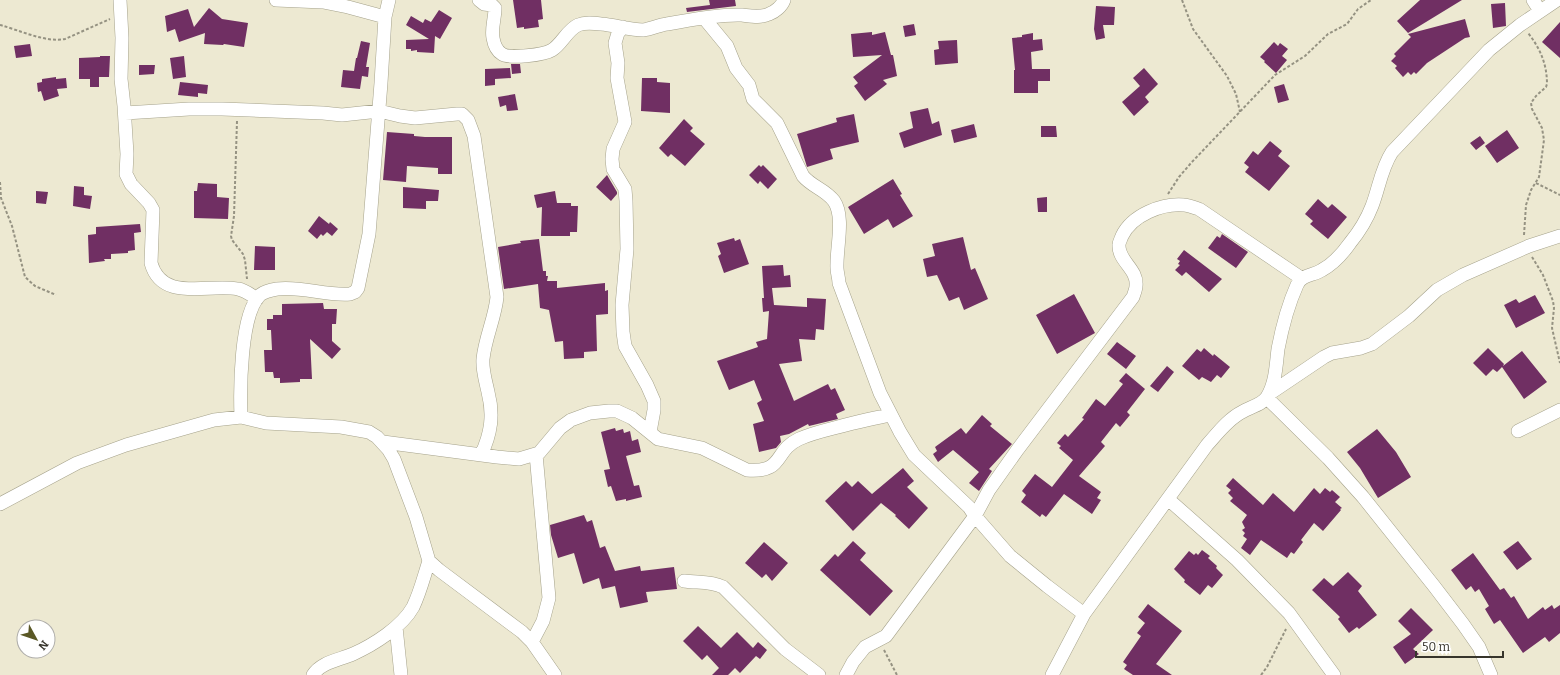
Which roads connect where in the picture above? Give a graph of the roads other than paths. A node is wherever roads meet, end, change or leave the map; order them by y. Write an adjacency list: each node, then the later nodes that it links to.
1 (120, 0): 13 (street)
2 (276, 0): 9 (street)
3 (389, 0): 9 (street)
4 (479, 0): 11 (street)
5 (784, 0): 10 (street)
6 (1533, 0): 8 (street)
7 (1557, 0): 8 (street)
8 (1540, 11): 15 (street)
9 (385, 17): 12 (street)
10 (704, 18): 11 (street); 19 (street)
11 (623, 26): 22 (street)
12 (379, 111): 13 (street); 16 (street); 25 (street)
13 (125, 113): 16 (street)
14 (1560, 236): 17 (street)
15 (1301, 278): 17 (street); 28 (street)
16 (252, 296): 20 (street)
17 (1268, 396): 26 (street); 41 (street)
18 (1560, 410): 21 (street)
19 (891, 415): 22 (street); 28 (street)
20 (241, 417): 23 (street); 27 (street)
21 (1518, 431)
22 (650, 432): 24 (street)
23 (383, 442): 25 (street); 29 (street)
24 (536, 454): 25 (street); 33 (street)
25 (481, 455)
26 (1168, 499): 31 (street); 40 (street)
27 (0, 504)
28 (975, 516): 31 (street); 38 (street)
29 (429, 561): 32 (street); 33 (street)
30 (684, 581): 37 (street)
31 (1084, 614): 39 (street)
32 (396, 627): 34 (street); 35 (street)
33 (532, 642): 36 (street)
34 (313, 675)
35 (401, 675)
36 (555, 675)
37 (819, 675)
38 (846, 675)
39 (1052, 675)
40 (1334, 675)
41 (1492, 675)

